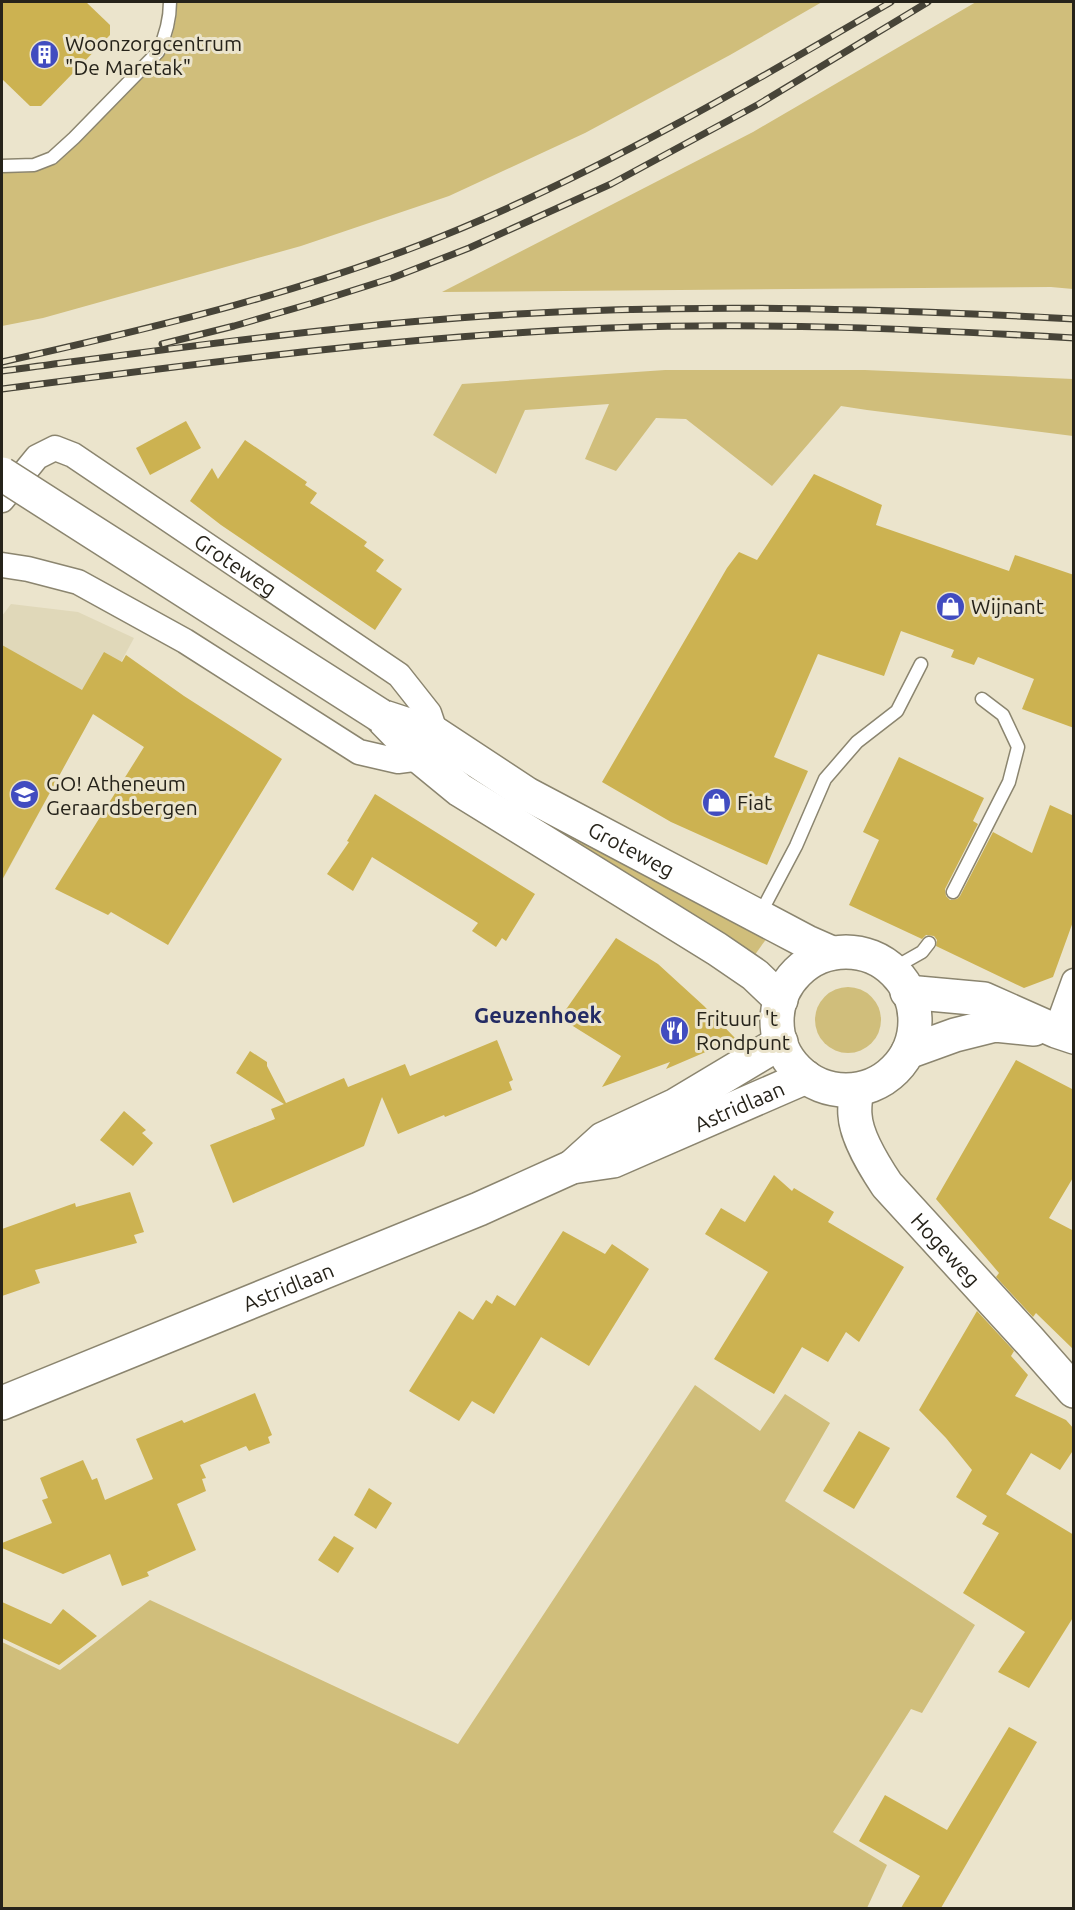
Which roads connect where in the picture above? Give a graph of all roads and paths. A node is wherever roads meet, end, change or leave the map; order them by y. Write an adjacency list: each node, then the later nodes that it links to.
1 (170, 2): 2 (lane)
2 (2, 166)
3 (2, 474): 8 (main road, Groteweg, bridge)
4 (2, 500): 8 (street, Groteweg)
5 (2, 566): 8 (street)
6 (921, 664): 10 (lane)
7 (982, 699): 9 (lane)
8 (429, 746): 10 (main road, Groteweg); 15 (main road, Groteweg)
9 (953, 892)
10 (758, 916): 12 (main road, Groteweg)
11 (928, 943): 13 (lane)
12 (832, 953): 13 (main road, Groteweg); 15 (main road, Groteweg)
13 (900, 981): 16 (main road, Groteweg); 18 (main road, Groteweg)
14 (1074, 981): 16 (street)
15 (781, 1000): 17 (main road, Groteweg)
16 (1065, 1034): 18 (main road)
17 (781, 1042): 19 (main road, Groteweg); 21 (main road, Astridlaan)
18 (908, 1052): 20 (main road, Groteweg)
19 (806, 1077): 20 (main road, Groteweg); 21 (main road, Astridlaan)
20 (856, 1090): 22 (main road, Hogeweg)
21 (572, 1167): 23 (main road, Astridlaan)
22 (1074, 1391)
23 (2, 1403)

